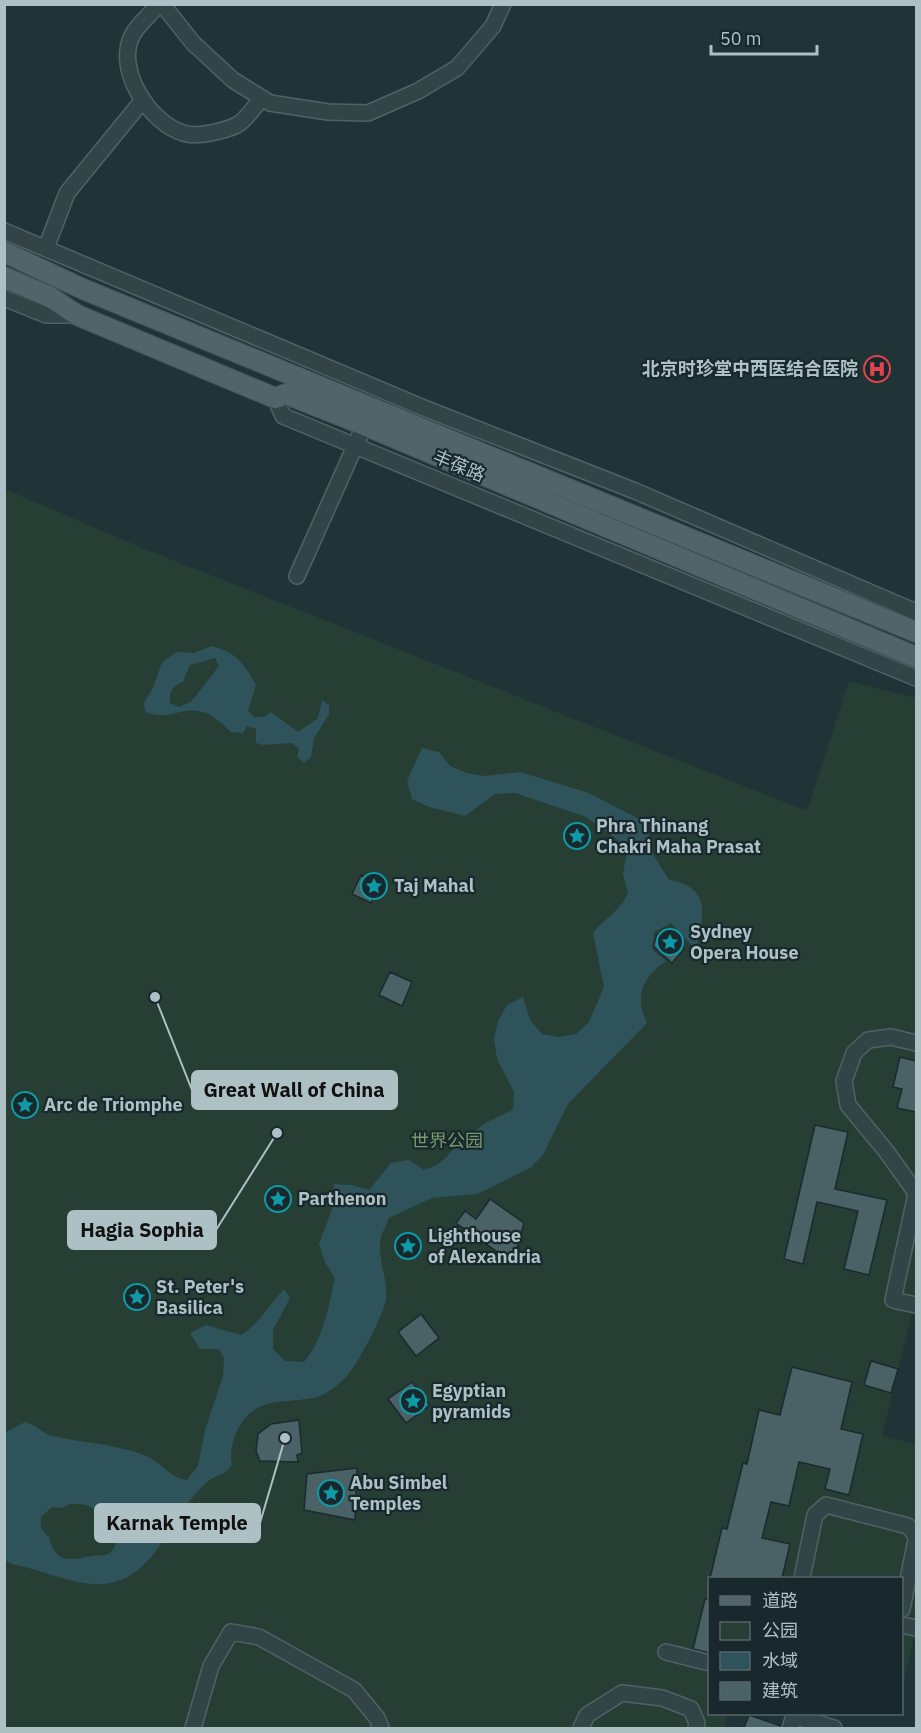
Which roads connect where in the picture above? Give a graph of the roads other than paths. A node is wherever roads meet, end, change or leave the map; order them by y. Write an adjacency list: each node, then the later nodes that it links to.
1 (160, 4): 3 (street); 4 (street)
2 (503, 4): 3 (street)
3 (262, 98): 4 (street)
4 (143, 100): 6 (street)
5 (4, 231): 6 (street)
6 (46, 248): 12 (street)
7 (4, 252): 12 (main road, 丰葆路)
8 (4, 277): 10 (main road, 丰葆路)
9 (4, 298): 10 (street)
10 (77, 315): 11 (main road, 丰葆路)
11 (274, 398): 12 (main road, 丰葆路); 13 (street)
12 (372, 408): 13 (street); 15 (street); 16 (main road, 丰葆路); 17 (main road, 丰葆路)
13 (354, 446): 14 (street); 18 (street)
14 (297, 576)
15 (916, 612)
16 (916, 632)
17 (916, 657)
18 (916, 678)
19 (916, 1043): 20 (street)
20 (916, 1193): 21 (street)
21 (916, 1305)
22 (916, 1538): 23 (street); 24 (street)
23 (802, 1577)
24 (903, 1604)
25 (666, 1652): 26 (street)
26 (708, 1662)
27 (193, 1728): 28 (street)
28 (381, 1728)
29 (581, 1728): 30 (street)
30 (696, 1728)
31 (790, 1728): 32 (street)
32 (834, 1728)

